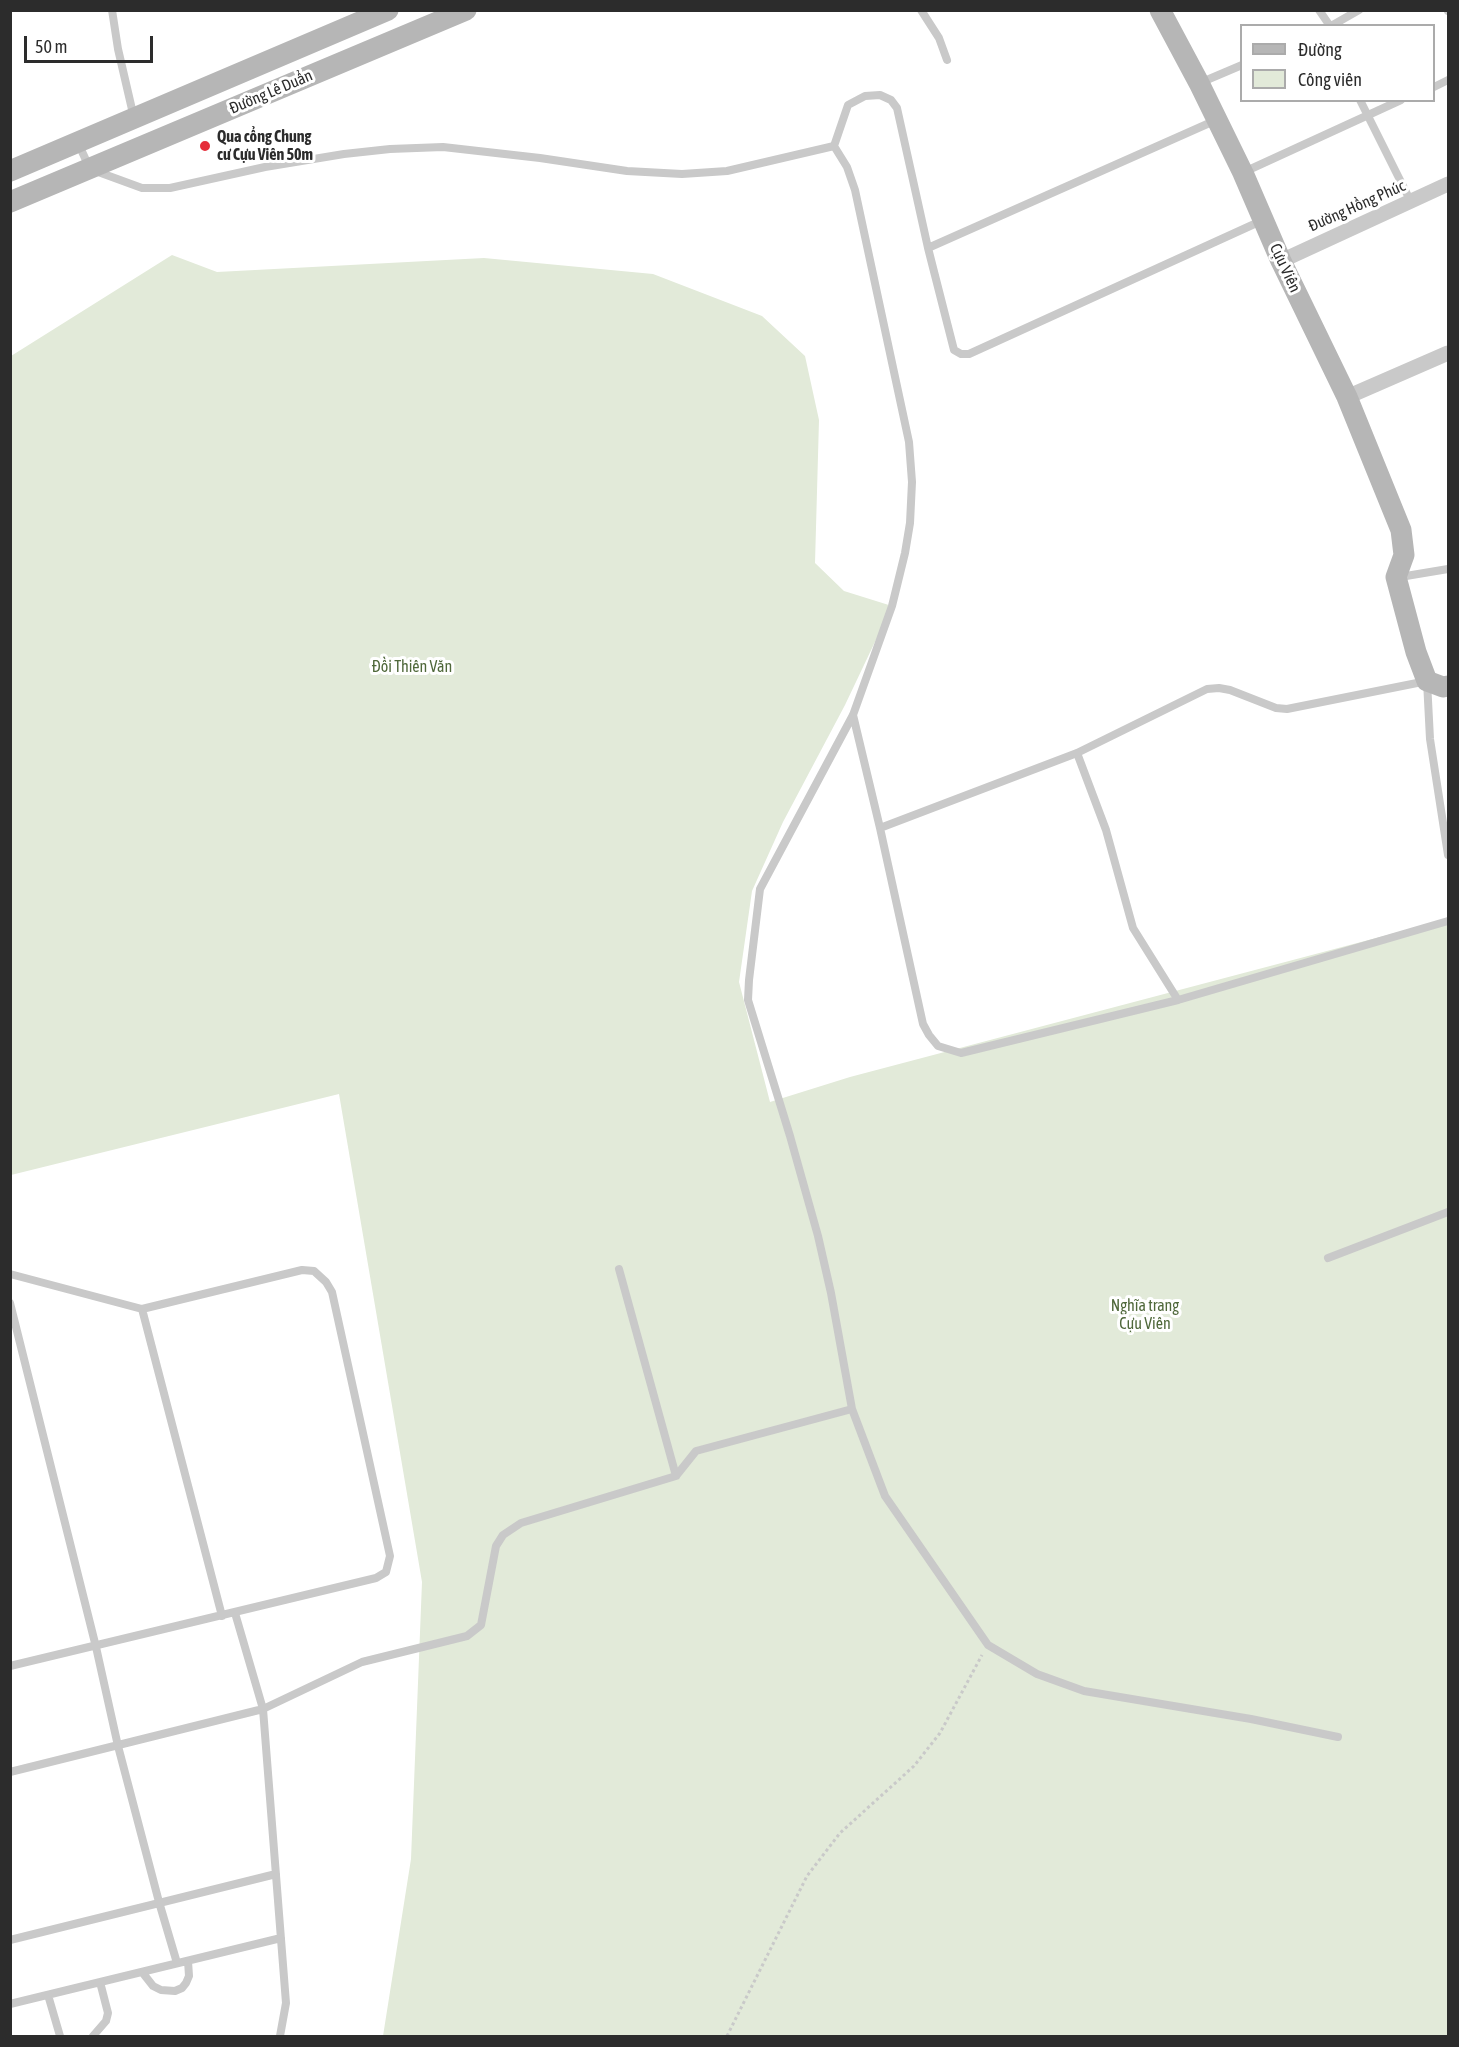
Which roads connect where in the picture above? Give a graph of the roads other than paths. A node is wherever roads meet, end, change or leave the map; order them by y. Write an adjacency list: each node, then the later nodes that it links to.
1 (112, 10): 18 (lane)
2 (388, 10): 18 (main road, Đường Lê Duẩn)
3 (466, 10): 22 (main road, Đường Lê Duẩn)
4 (921, 10): 10 (lane)
5 (1160, 10): 13 (main road, Cựu Viên)
6 (1319, 10): 8 (lane)
7 (1359, 10): 9 (lane)
8 (1329, 24)
9 (1334, 24)
10 (947, 60)
11 (1240, 66): 13 (lane)
12 (1449, 80): 14 (lane)
13 (1199, 83): 19 (main road, Cựu Viên)
14 (1435, 87)
15 (1361, 102): 17 (lane)
16 (1397, 102): 17 (lane)
17 (1366, 116): 24 (lane); 27 (lane)
18 (135, 119): 20 (main road, Đường Lê Duẩn)
19 (1216, 120): 24 (main road, Cựu Viên); 29 (lane)
20 (78, 143): 22 (lane); 23 (main road, Đường Lê Duẩn)
21 (834, 146): 22 (lane); 29 (lane); 37 (lane)
22 (90, 169): 26 (main road, Đường Lê Duẩn)
23 (10, 171)
24 (1243, 173): 28 (main road, Cựu Viên)
25 (1449, 184): 27 (street, Đường Hồng Phúc)
26 (10, 202)
27 (1411, 202): 30 (street, Đường Hồng Phúc)
28 (1263, 220): 29 (lane); 30 (main road, Cựu Viên)
29 (928, 248)
30 (1281, 261): 32 (main road, Cựu Viên)
31 (1449, 353): 32 (street)
32 (1347, 398): 34 (main road, Cựu Viên)
33 (1449, 569): 34 (lane)
34 (1396, 578): 35 (main road)
35 (1427, 681): 36 (main road); 38 (lane); 40 (lane)
36 (1449, 686)
37 (853, 715): 39 (lane); 49 (lane)
38 (1077, 753): 39 (lane); 42 (lane)
39 (880, 828): 42 (lane)
40 (1449, 855)
41 (1449, 921): 42 (lane)
42 (1178, 1000)
43 (1449, 1212): 44 (lane)
44 (1328, 1258)
45 (619, 1269): 50 (lane)
46 (10, 1274): 48 (lane)
47 (10, 1303): 53 (lane)
48 (142, 1309): 51 (lane); 52 (lane)
49 (852, 1409): 50 (lane); 56 (lane)
50 (676, 1476): 55 (lane)
51 (235, 1613): 52 (lane); 55 (lane)
52 (222, 1616): 53 (lane)
53 (96, 1647): 54 (lane); 57 (lane)
54 (10, 1666)
55 (263, 1709): 57 (lane); 59 (lane)
56 (1338, 1737)
57 (118, 1746): 58 (lane); 60 (lane)
58 (10, 1772)
59 (276, 1874): 60 (lane); 61 (lane)
60 (159, 1902): 62 (lane); 64 (lane)
61 (281, 1938): 63 (lane); 71 (lane)
62 (10, 1940)
63 (188, 1961): 64 (lane); 65 (lane)
64 (177, 1963): 65 (lane)
65 (142, 1972): 66 (lane)
66 (100, 1982): 67 (lane); 70 (lane)
67 (48, 1995): 68 (lane); 69 (lane)
68 (10, 2004)
69 (60, 2037)
70 (93, 2037)
71 (280, 2037)

